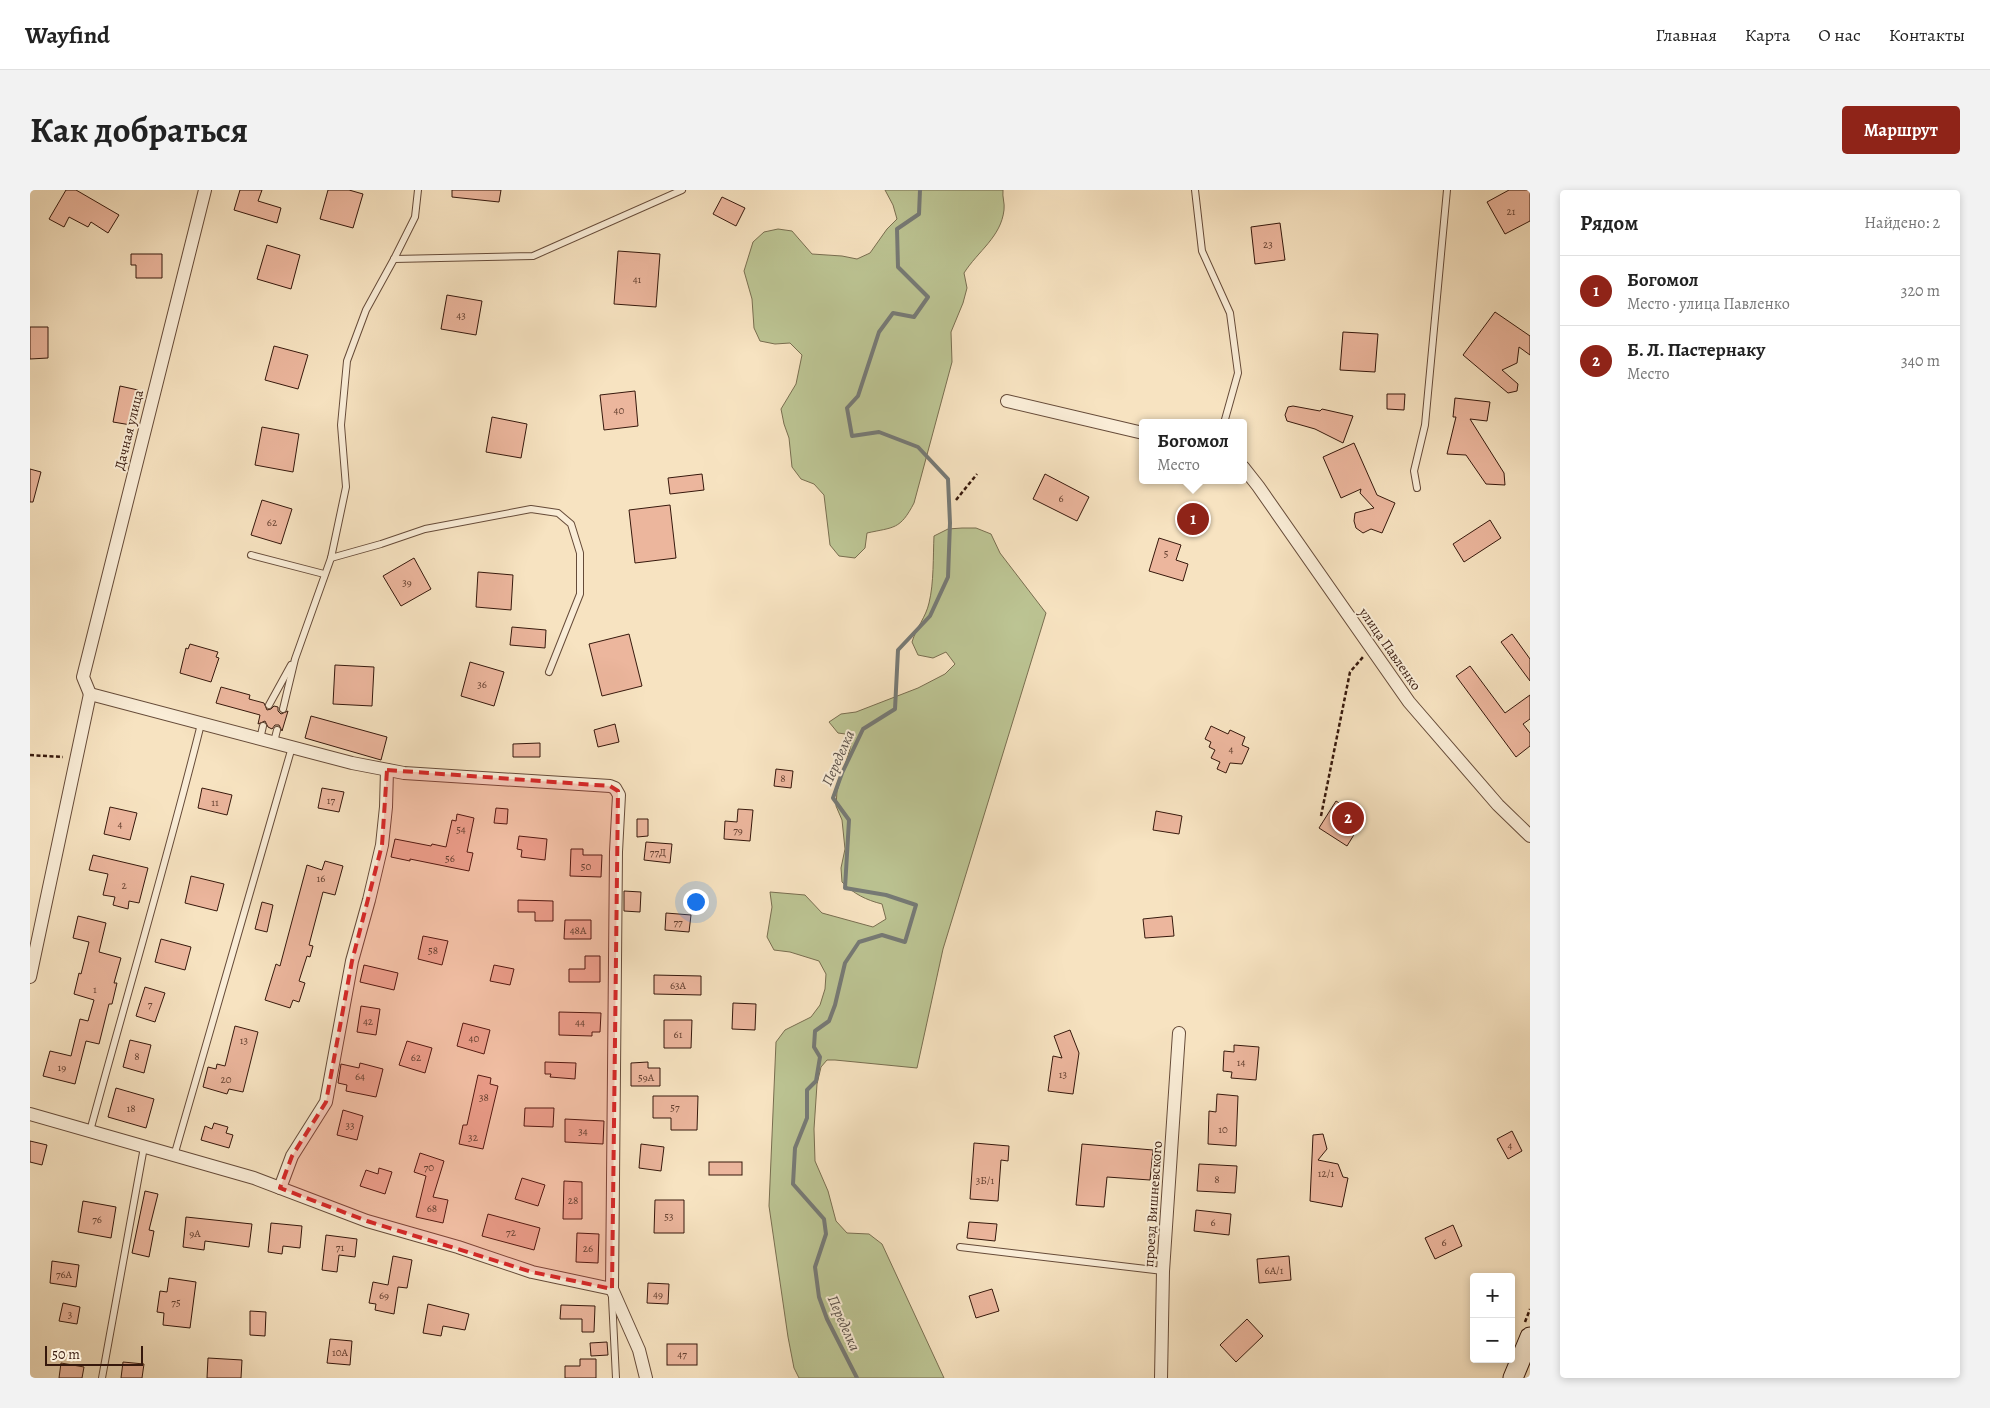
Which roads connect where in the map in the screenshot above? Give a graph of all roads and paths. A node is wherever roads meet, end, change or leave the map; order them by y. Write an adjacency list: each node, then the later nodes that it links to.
1 (205, 190): 20 (street, Дачная улица)
2 (418, 190): 6 (lane)
3 (682, 190): 6 (lane)
4 (1195, 190): 8 (lane)
5 (1447, 190): 12 (lane)
6 (394, 260): 15 (lane)
7 (1007, 401): 9 (street)
8 (1225, 419)
9 (1139, 432)
10 (1247, 472): 17 (street, улица Павленко)
11 (977, 474): 13 (path)
12 (1417, 488)
13 (956, 500)
14 (251, 555): 16 (lane)
15 (331, 558): 16 (lane); 19 (lane)
16 (324, 574): 18 (lane)
17 (1371, 648): 28 (path); 29 (street, улица Павленко)
18 (294, 659): 21 (lane); 22 (lane)
19 (549, 672)
20 (90, 694): 23 (street); 26 (street)
21 (269, 705)
22 (283, 709)
23 (201, 724): 24 (street); 33 (lane)
24 (292, 747): 27 (street); 35 (lane)
25 (30, 755): 26 (path)
26 (77, 758): 30 (street)
27 (387, 770): 36 (street); 39 (street)
28 (1321, 816)
29 (1530, 836)
30 (30, 977)
31 (1179, 1033): 38 (street, проезд Вишневского)
32 (30, 1114): 33 (street)
33 (90, 1131): 34 (street)
34 (144, 1147): 35 (street); 41 (lane)
35 (174, 1156): 36 (street)
36 (280, 1188): 39 (street)
37 (960, 1247): 38 (lane)
38 (1164, 1271): 44 (street, проезд Вишневского)
39 (612, 1289): 42 (lane); 43 (street)
40 (1530, 1337): 45 (main road)
41 (102, 1378)
42 (616, 1378)
43 (646, 1378)
44 (1161, 1378)
45 (1513, 1378)

